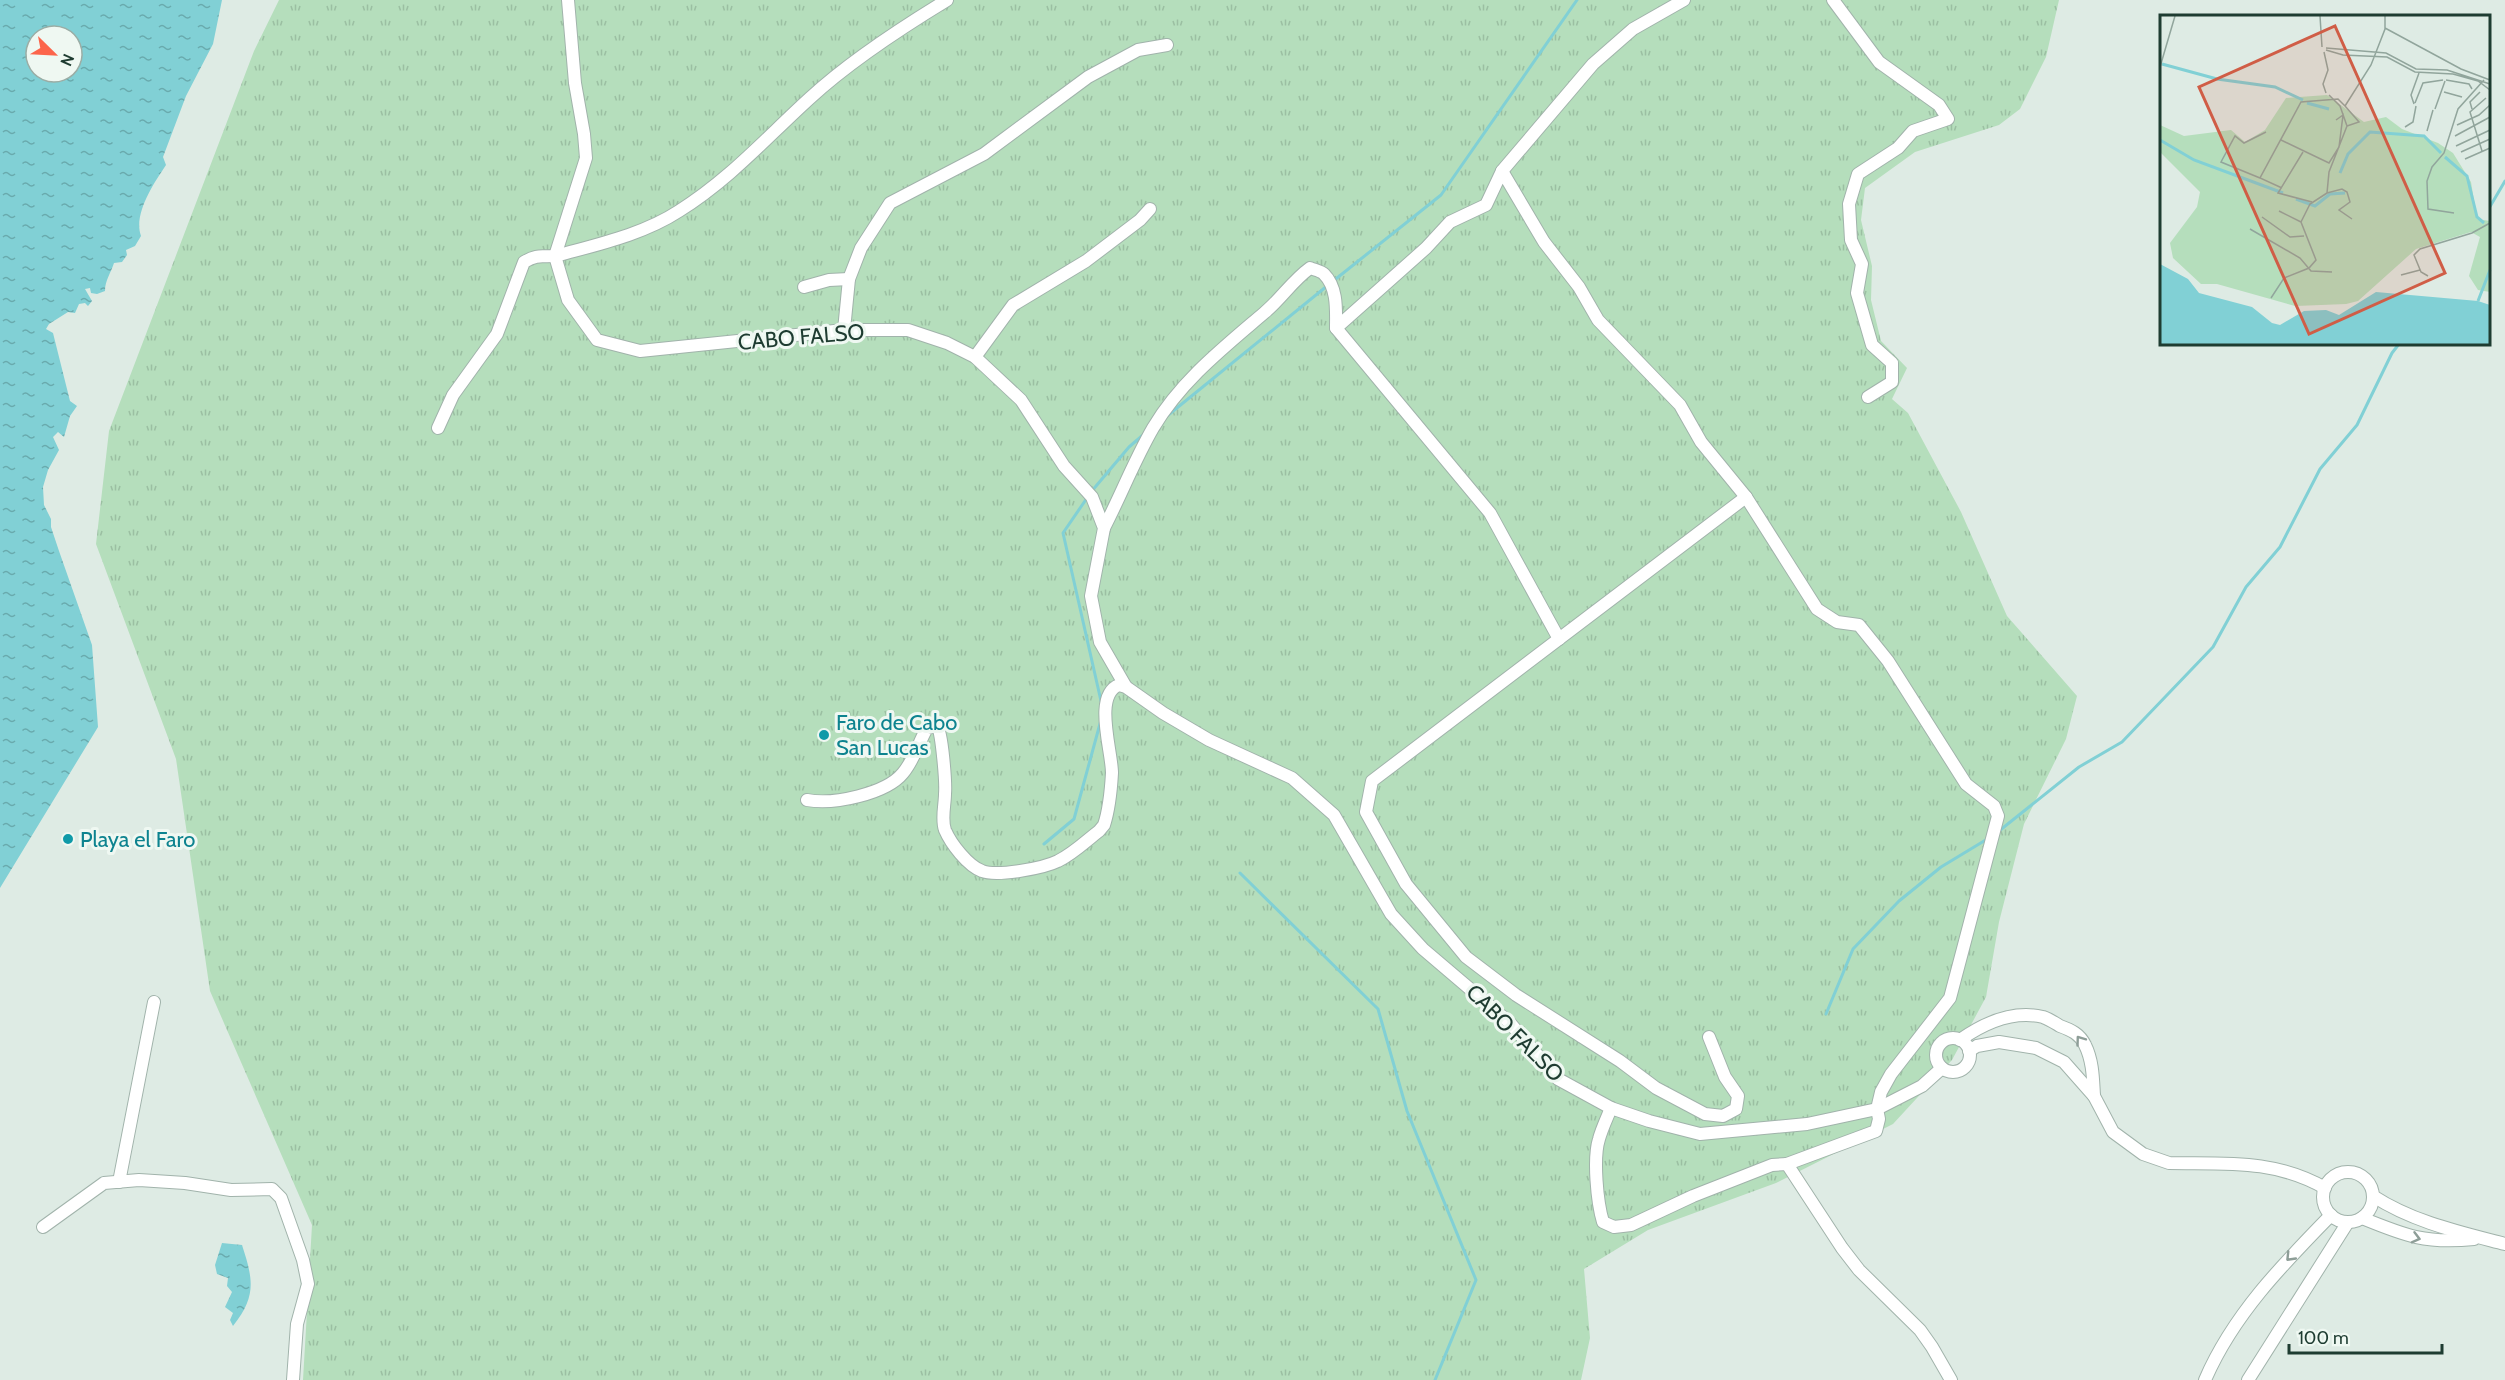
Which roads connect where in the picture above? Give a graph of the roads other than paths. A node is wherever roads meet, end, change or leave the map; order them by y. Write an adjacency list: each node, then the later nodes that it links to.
1 (568, 0): 8 (street)
2 (947, 0): 8 (street)
3 (1684, 0): 6 (street)
4 (1833, 0): 14 (street)
5 (1167, 45): 9 (street)
6 (1502, 171): 11 (street); 17 (street)
7 (1150, 209): 13 (street)
8 (555, 256): 12 (street, CABO FALSO); 15 (street)
9 (849, 279): 10 (street); 12 (street)
10 (804, 287)
11 (1336, 328): 16 (street); 20 (street)
12 (844, 330): 13 (street, CABO FALSO)
13 (975, 357): 18 (street, CABO FALSO)
14 (1868, 397)
15 (438, 428)
16 (1120, 494): 18 (street); 19 (street)
17 (1746, 496): 20 (street); 34 (street)
18 (1092, 497): 19 (street, CABO FALSO)
19 (1104, 528): 21 (street, CABO FALSO)
20 (1559, 639): 25 (street)
21 (1126, 687): 22 (street); 33 (street, CABO FALSO)
22 (807, 800)
23 (154, 1002): 36 (street)
24 (1997, 1020): 26 (street); 27 (street); 29 (street, one-way to 24)
25 (1709, 1037)
26 (1960, 1040): 28 (street); 30 (street)
27 (2000, 1041): 28 (street); 31 (street)
28 (1969, 1051): 30 (street)
29 (2092, 1066): 31 (street); 32 (street)
30 (1942, 1068): 34 (street, CABO FALSO)
31 (2077, 1078): 32 (street)
32 (2094, 1096): 37 (street)
33 (1611, 1108): 34 (street, CABO FALSO); 35 (street)
34 (1877, 1110): 35 (street)
35 (1787, 1164): 46 (street)
36 (119, 1182): 42 (street); 45 (street)
37 (2325, 1188): 38 (street); 39 (street)
38 (2373, 1196): 40 (street); 43 (street)
39 (2331, 1215): 41 (street); 47 (street, one-way to 47)
40 (2362, 1218): 41 (street); 43 (street, one-way to 43)
41 (2348, 1222): 48 (street)
42 (43, 1227)
43 (2481, 1238): 44 (street)
44 (2505, 1244)
45 (292, 1380)
46 (1951, 1380)
47 (2205, 1380)
48 (2248, 1380)

